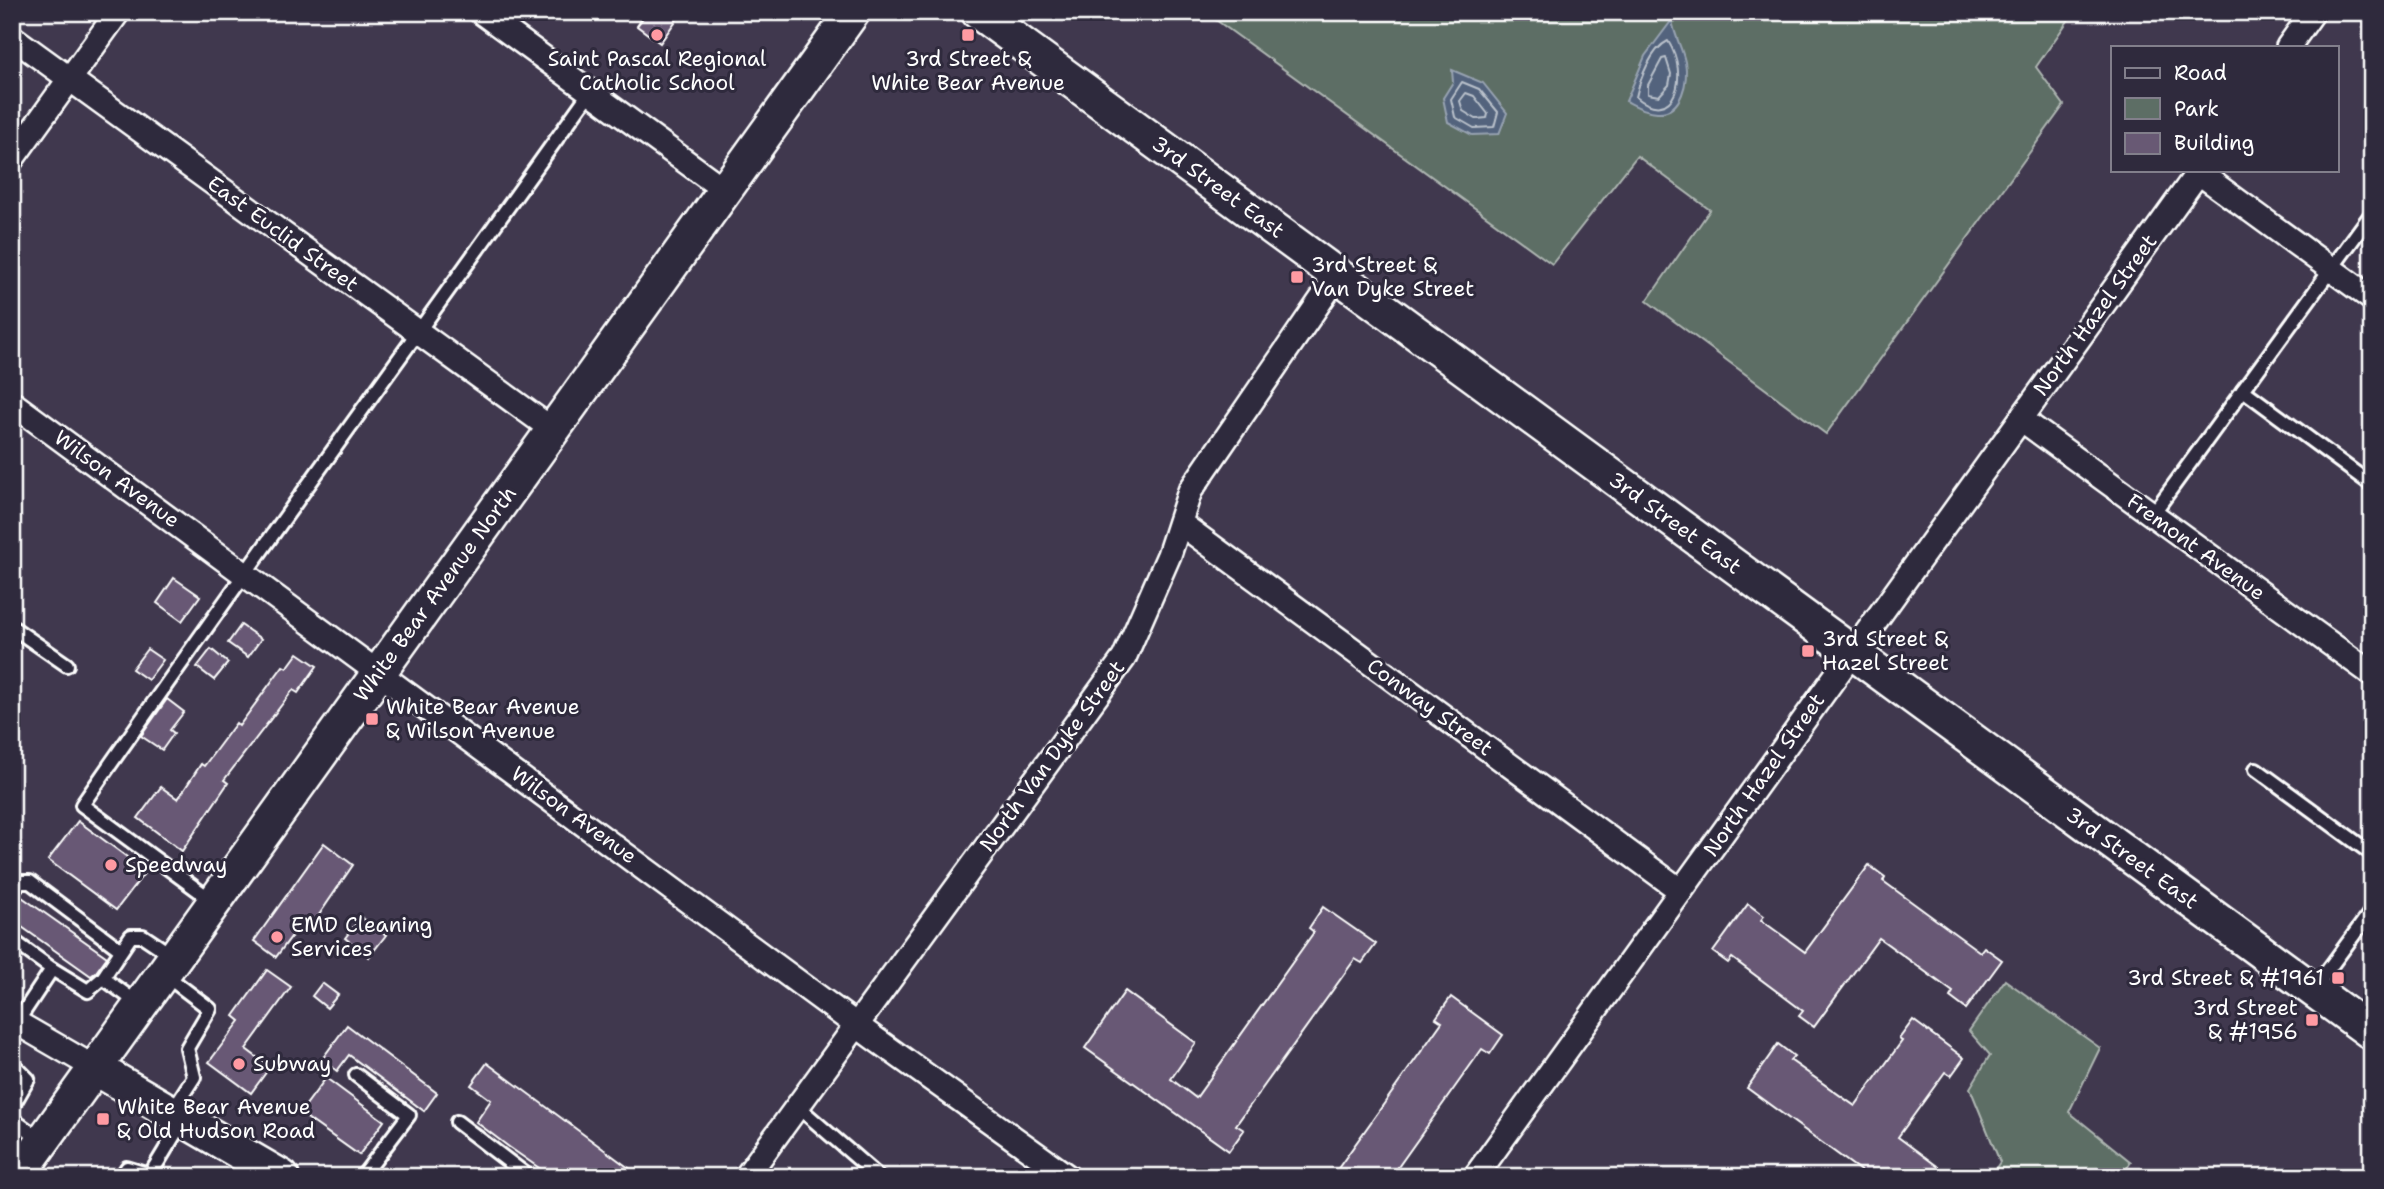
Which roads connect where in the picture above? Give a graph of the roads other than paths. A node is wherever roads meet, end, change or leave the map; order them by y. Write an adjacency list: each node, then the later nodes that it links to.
1 (118, 12): 8 (street)
2 (481, 12): 9 (street)
3 (853, 12): 13 (street, White Bear Avenue North)
4 (978, 12): 16 (street, 3rd Street East)
5 (2313, 12): 7 (street)
6 (12, 37): 8 (street, East Euclid Street)
7 (2289, 46)
8 (70, 79): 10 (street); 18 (street, East Euclid Street)
9 (590, 92): 13 (street); 18 (lane)
10 (12, 159)
11 (2198, 172): 21 (street, North Hazel Street)
12 (2200, 172): 15 (street)
13 (726, 191): 22 (street, White Bear Avenue North)
14 (2372, 213): 15 (lane)
15 (2331, 269): 17 (street); 19 (lane)
16 (1338, 275): 25 (street, North Van Dyke Street); 28 (street, 3rd Street East)
17 (2372, 299)
18 (418, 332): 22 (street, East Euclid Street); 26 (lane)
19 (2243, 390): 23 (lane); 24 (lane)
20 (12, 403): 26 (street, Wilson Avenue)
21 (2021, 419): 24 (street, Fremont Avenue); 28 (street, North Hazel Street)
22 (553, 430): 30 (street, White Bear Avenue North)
23 (2372, 485)
24 (2152, 515): 31 (street, Fremont Avenue)
25 (1180, 523): 35 (street, Conway Street); 46 (street, North Van Dyke Street)
26 (245, 573): 30 (street, Wilson Avenue); 36 (lane)
27 (12, 627): 29 (lane)
28 (1851, 652): 35 (street, North Hazel Street); 43 (street, 3rd Street East)
29 (67, 665)
30 (379, 671): 36 (street, White Bear Avenue North); 46 (street, Wilson Avenue)
31 (2372, 674)
32 (2256, 769): 33 (lane)
33 (2372, 854)
34 (12, 889): 39 (lane)
35 (1681, 891): 66 (street, North Hazel Street)
36 (214, 902): 40 (street, White Bear Avenue North)
37 (2372, 910): 43 (lane)
38 (12, 940): 41 (lane)
39 (121, 950): 40 (lane); 42 (lane)
40 (169, 965): 44 (street, White Bear Avenue North); 53 (lane)
41 (52, 969): 42 (lane); 45 (lane)
42 (103, 978): 44 (lane)
43 (2314, 990): 47 (street, 3rd Street East)
44 (140, 1005): 49 (street, White Bear Avenue North)
45 (15, 1021): 49 (street)
46 (858, 1024): 51 (street, North Van Dyke Street); 65 (street, Wilson Avenue)
47 (2372, 1033)
48 (12, 1063): 52 (lane)
49 (96, 1068): 53 (street); 56 (street, White Bear Avenue North)
50 (356, 1075): 61 (lane)
51 (797, 1106): 63 (street, North Van Dyke Street); 64 (lane)
52 (12, 1107)
53 (178, 1115): 57 (lane); 60 (street)
54 (12, 1119): 56 (lane)
55 (457, 1122): 62 (lane)
56 (43, 1141): 58 (street, White Bear Avenue North)
57 (151, 1176): 59 (lane)
58 (17, 1177)
59 (121, 1177)
60 (282, 1177)
61 (362, 1177)
62 (529, 1177)
63 (746, 1177)
64 (879, 1177)
65 (1068, 1177)
66 (1475, 1177)

